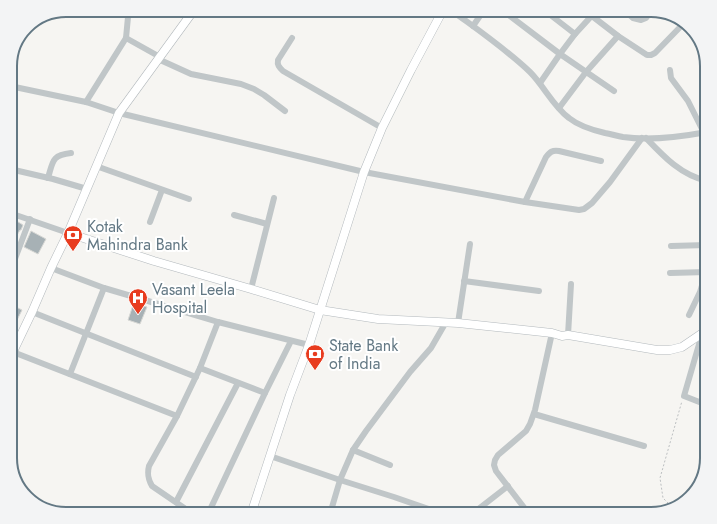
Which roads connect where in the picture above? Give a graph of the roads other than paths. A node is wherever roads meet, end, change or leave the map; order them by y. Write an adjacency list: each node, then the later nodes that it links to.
1 (128, 17): 16 (street)
2 (189, 17): 19 (street)
3 (439, 17): 30 (street)
4 (461, 17): 12 (street)
5 (479, 17): 12 (street)
6 (511, 17): 18 (street)
7 (553, 17): 14 (street)
8 (591, 17): 14 (street)
9 (593, 17): 15 (street)
10 (632, 17): 11 (street)
11 (647, 17)
12 (473, 26): 22 (street)
13 (680, 27): 15 (street)
14 (575, 34): 18 (street)
15 (618, 36): 21 (street)
16 (126, 38): 19 (street); 25 (street)
17 (292, 38): 30 (street)
18 (560, 54): 21 (street); 22 (street)
19 (159, 58): 27 (street); 28 (street)
20 (670, 70): 29 (street)
21 (586, 72): 24 (street); 26 (street)
22 (540, 83): 26 (street)
23 (17, 87): 25 (street)
24 (614, 91)
25 (86, 102): 28 (street)
26 (559, 108): 32 (street)
27 (285, 111)
28 (119, 113): 35 (street); 37 (street)
29 (700, 122)
30 (382, 128): 37 (street)
31 (700, 133): 32 (street)
32 (644, 138): 39 (street); 44 (street)
33 (71, 153): 38 (street)
34 (601, 161): 44 (street)
35 (96, 166): 40 (street); 41 (street)
36 (17, 171): 38 (street)
37 (364, 172): 44 (street); 64 (street)
38 (48, 178): 40 (street)
39 (700, 179)
40 (87, 189): 50 (street)
41 (162, 190): 43 (street); 48 (street)
42 (274, 198): 49 (street)
43 (189, 199)
44 (525, 202)
45 (17, 215): 47 (street)
46 (234, 215): 49 (street)
47 (30, 219): 50 (street); 54 (street)
48 (150, 222)
49 (267, 224): 61 (street)
50 (68, 232): 55 (street); 61 (street)
51 (470, 244): 58 (street)
52 (672, 246): 53 (street)
53 (700, 246)
54 (17, 253)
55 (51, 268): 60 (street); 65 (street)
56 (700, 272): 57 (street)
57 (670, 273)
58 (464, 281): 62 (street); 69 (street)
59 (571, 284): 72 (street)
60 (104, 288): 67 (street); 70 (street)
61 (251, 289): 64 (street)
62 (539, 291)
63 (700, 292): 66 (street)
64 (320, 310): 68 (street); 77 (street)
65 (32, 312): 70 (street); 75 (street)
66 (689, 315)
67 (218, 322): 74 (street); 79 (street)
68 (446, 322): 69 (street); 88 (street)
69 (458, 323): 71 (street)
70 (86, 333): 80 (street); 81 (street)
71 (552, 333): 72 (street); 85 (street)
72 (568, 335): 73 (street)
73 (700, 336)
74 (291, 341): 77 (street); 83 (street)
75 (17, 343)
76 (700, 344): 84 (street)
77 (309, 345): 89 (street)
78 (17, 357): 80 (street)
79 (200, 368): 81 (street); 82 (street)
80 (70, 374): 86 (street)
81 (196, 377): 86 (street)
82 (238, 383): 83 (street); 93 (street)
83 (265, 393): 95 (street)
84 (700, 402)
85 (534, 414): 87 (street); 92 (street)
86 (177, 416): 93 (street)
87 (644, 446)
88 (353, 450): 90 (street); 91 (street)
89 (270, 456): 91 (street); 96 (street)
90 (390, 465)
91 (340, 480): 97 (street); 98 (street)
92 (508, 486): 99 (street); 100 (street)
93 (176, 502): 94 (street)
94 (183, 507)
95 (211, 507)
96 (253, 507)
97 (332, 507)
98 (423, 507)
99 (481, 507)
100 (524, 507)

